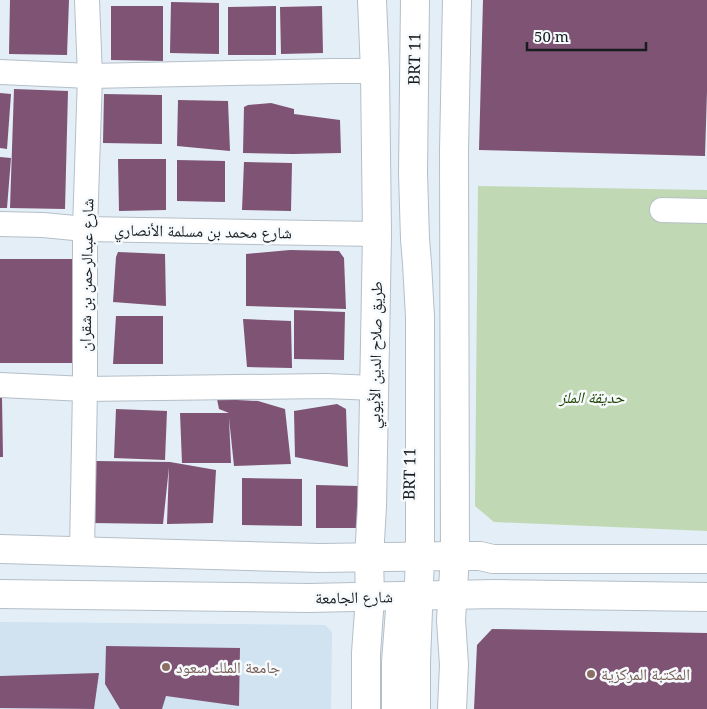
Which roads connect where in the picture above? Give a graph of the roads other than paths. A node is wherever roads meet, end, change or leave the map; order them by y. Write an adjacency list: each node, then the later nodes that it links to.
1 (87, 0): 7 (street, شارع عبدالرحمن بن شقران)
2 (372, 0): 5 (main road, طريق صلاح الدين الأيوبي)
3 (415, 0): 19 (main road, BRT 11)
4 (457, 0): 18 (main road)
5 (375, 71): 7 (street); 12 (main road, طريق صلاح الدين الأيوبي)
6 (0, 72): 7 (street)
7 (90, 76): 11 (street, شارع عبدالرحمن بن شقران)
8 (662, 210): 9 (street)
9 (707, 211)
10 (0, 224): 11 (street, شارع محمد بن مسلمة الأنصاري)
11 (85, 229): 12 (street, شارع محمد بن مسلمة الأنصاري); 15 (street, شارع عبدالرحمن بن شقران)
12 (376, 234): 14 (main road, طريق صلاح الدين الأيوبي)
13 (0, 384): 15 (street)
14 (375, 388): 15 (street); 20 (main road, طريق صلاح الدين الأيوبي)
15 (85, 389): 17 (street, شارع عبدالرحمن بن شقران)
16 (0, 549): 17 (main road)
17 (82, 551): 20 (main road)
18 (455, 556): 19 (main road); 21 (main road); 23 (main road)
19 (413, 557): 20 (main road); 24 (main road, BRT 11)
20 (369, 558): 25 (main road, طريق صلاح الدين الأيوبي)
21 (707, 559)
22 (0, 594): 25 (main road, شارع الجامعة)
23 (454, 594): 24 (main road, شارع الجامعة); 26 (main road, شارع الجامعة); 30 (main road)
24 (410, 596): 25 (main road, شارع الجامعة); 28 (main road, BRT 11); 29 (main road, BRT 11)
25 (370, 597): 27 (main road, طريق صلاح الدين الأيوبي)
26 (707, 597)
27 (366, 709)
28 (396, 709)
29 (416, 709)
30 (452, 709)

